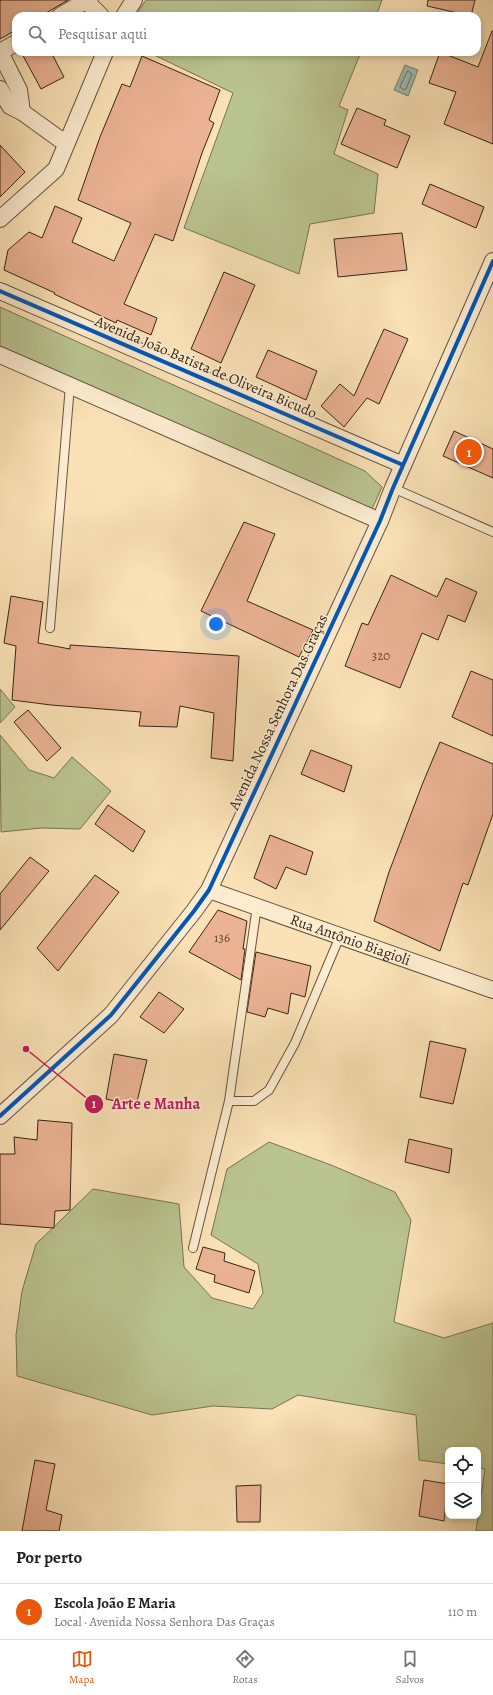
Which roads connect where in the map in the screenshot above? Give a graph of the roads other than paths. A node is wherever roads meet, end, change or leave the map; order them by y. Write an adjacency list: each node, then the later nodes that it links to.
1 (88, 0): 3 (street); 4 (street)
2 (134, 0): 5 (street)
3 (67, 12)
4 (97, 12)
5 (126, 12)
6 (12, 45): 7 (street)
7 (0, 52): 10 (street)
8 (103, 56): 11 (street)
9 (0, 89): 10 (street)
10 (22, 112): 11 (street)
11 (65, 143): 12 (street)
12 (0, 219)
13 (493, 261): 17 (street, Avenida Nossa Senhora Das Graças)
14 (0, 291): 17 (street, Avenida João Batista de Oliveira Bicudo)
15 (0, 354): 16 (street)
16 (70, 385): 19 (street); 21 (lane)
17 (403, 465): 18 (street, Avenida Nossa Senhora Das Graças)
18 (393, 488): 19 (street, Avenida Nossa Senhora Das Graças); 20 (lane)
19 (380, 521): 22 (street, Avenida Nossa Senhora Das Graças)
20 (493, 532)
21 (50, 628)
22 (209, 890): 23 (street, Rua Antônio Biagioli); 27 (street, Avenida Nossa Senhora Das Graças)
23 (257, 906): 24 (street, Rua Antônio Biagioli); 26 (lane)
24 (340, 936): 25 (street, Rua Antônio Biagioli); 26 (lane)
25 (493, 990)
26 (229, 1101): 28 (lane)
27 (0, 1116)
28 (193, 1248)

